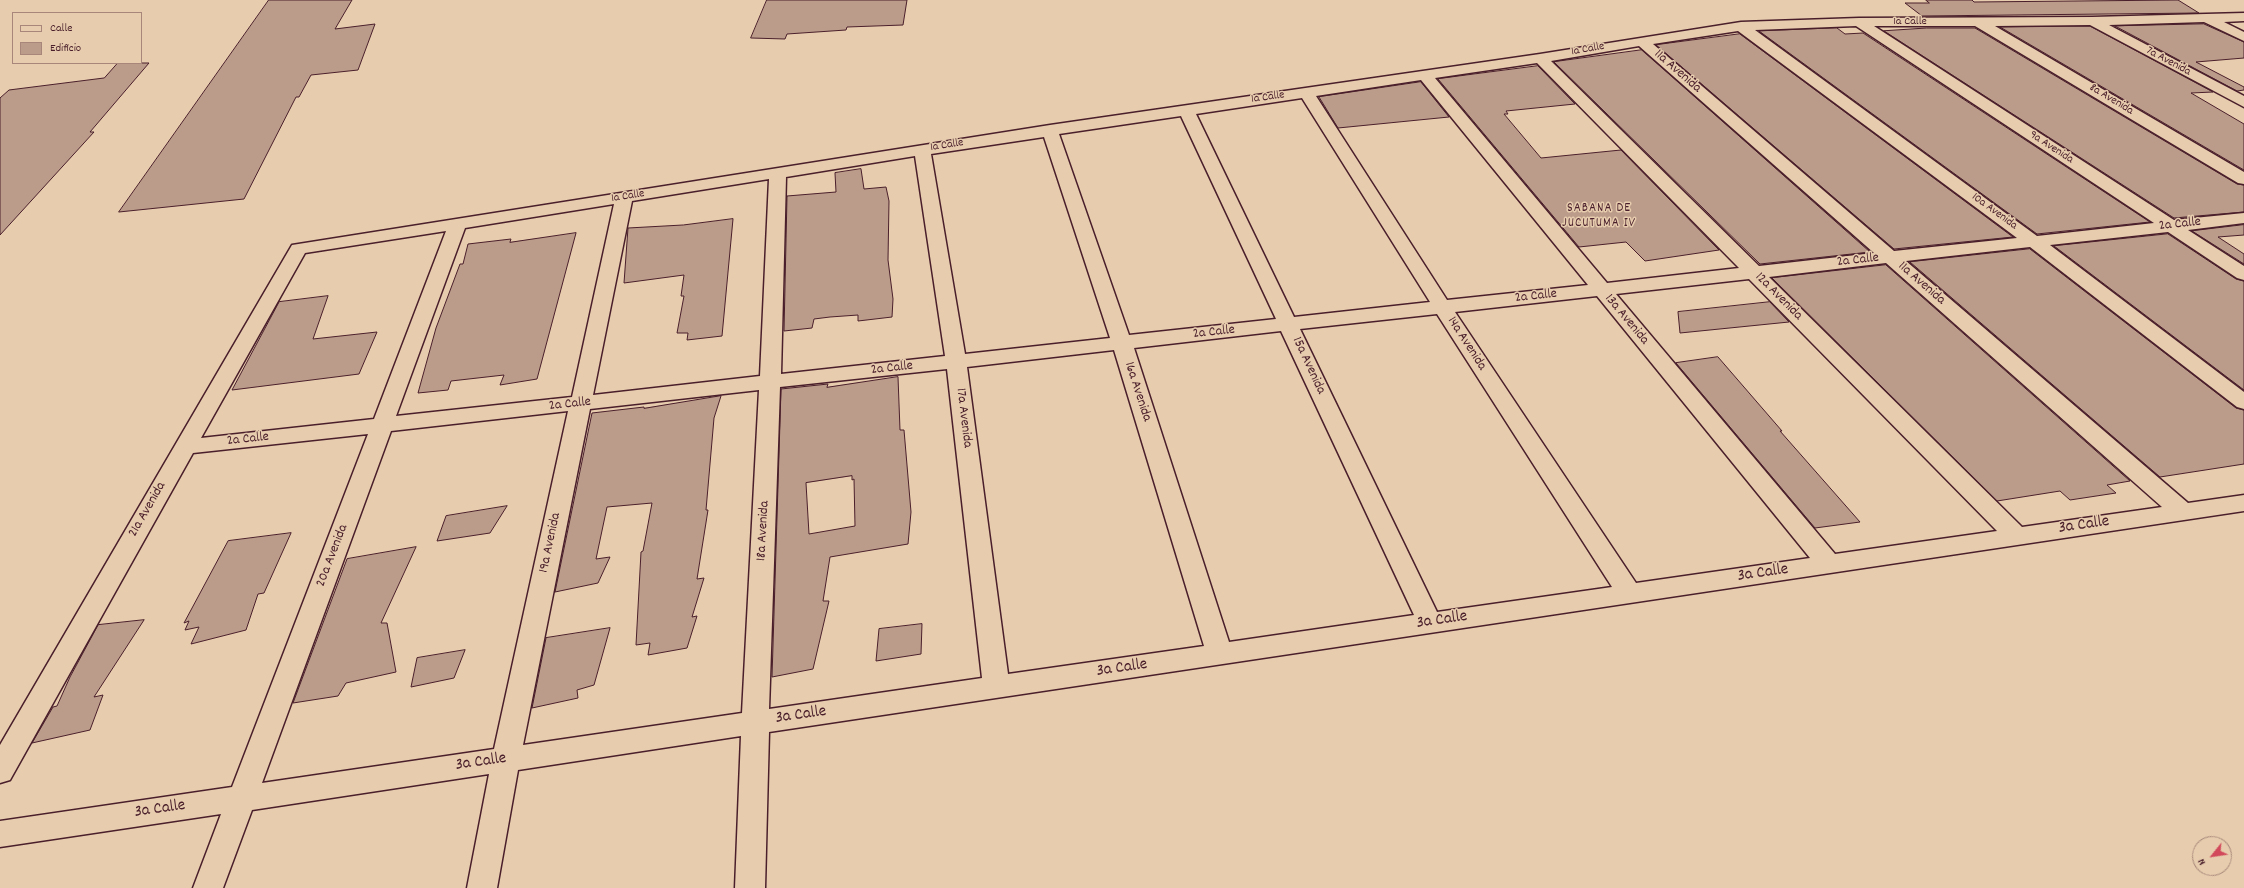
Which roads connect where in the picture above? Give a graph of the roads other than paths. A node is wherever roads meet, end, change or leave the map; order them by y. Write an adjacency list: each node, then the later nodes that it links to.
1 (2244, 17): 2 (street, 1a Calle)
2 (2205, 18): 3 (street, 1a Calle); 7 (street)
3 (2092, 21): 5 (street, 1a Calle); 12 (street, 7a Avenida)
4 (1859, 22): 5 (street, 1a Calle); 6 (street, 1a Calle); 21 (street, 9a Avenida)
5 (1979, 22): 17 (street, 8a Avenida)
6 (1741, 26): 8 (street, 1a Calle); 22 (street, 10a Avenida)
7 (2244, 37)
8 (1641, 41): 9 (street, 1a Calle); 24 (street, 11a Avenida)
9 (1540, 58): 10 (street, 1a Calle); 25 (street, 12a Avenida)
10 (1425, 75): 11 (street, 1a Calle); 27 (street, 13a Avenida)
11 (1306, 92): 13 (street, 1a Calle); 28 (street, 14a Avenida)
12 (2244, 102)
13 (1186, 110): 14 (street, 1a Calle); 29 (street, 15a Avenida)
14 (1050, 130): 15 (street, 1a Calle); 30 (street, 16a Avenida)
15 (922, 150): 16 (street, 1a Calle); 31 (street, 17a Avenida)
16 (778, 173): 18 (street, 1a Calle); 32 (street, 18a Avenida)
17 (2244, 179)
18 (624, 198): 20 (street, 1a Calle); 34 (street, 19a Avenida)
19 (2244, 218): 21 (street, 2a Calle)
20 (458, 223): 23 (street, 1a Calle); 35 (street, 20a Avenida)
21 (2170, 226): 22 (street, 2a Calle); 26 (street, 9a Avenida)
22 (2033, 241): 24 (street, 2a Calle); 33 (street, 10a Avenida)
23 (298, 249): 36 (street, 21a Avenida)
24 (1890, 257): 25 (street, 2a Calle); 38 (street, 11a Avenida)
25 (1754, 272): 27 (street, 2a Calle); 39 (street, 12a Avenida)
26 (2244, 274)
27 (1601, 289): 28 (street, 2a Calle); 40 (street, 13a Avenida)
28 (1442, 307): 29 (street, 2a Calle); 41 (street, 14a Avenida)
29 (1288, 324): 30 (street, 2a Calle); 42 (street, 15a Avenida)
30 (1122, 343): 31 (street, 2a Calle); 43 (street, 16a Avenida)
31 (956, 361): 32 (street, 2a Calle); 44 (street, 17a Avenida)
32 (772, 382): 34 (street, 2a Calle); 45 (street, 18a Avenida)
33 (2244, 402)
34 (580, 403): 35 (street, 2a Calle); 46 (street, 19a Avenida)
35 (382, 425): 36 (street, 2a Calle); 48 (street, 20a Avenida)
36 (184, 447): 47 (street, 21a Avenida)
37 (2244, 503): 38 (street, 3a Calle)
38 (2183, 512): 39 (street, 3a Calle)
39 (2017, 536): 40 (street, 3a Calle)
40 (1829, 564): 41 (street, 3a Calle)
41 (1629, 593): 42 (street, 3a Calle)
42 (1430, 623): 43 (street, 3a Calle)
43 (1220, 654): 44 (street, 3a Calle)
44 (996, 687): 45 (street, 3a Calle)
45 (753, 723): 46 (street, 3a Calle); 52 (street, 18a Avenida)
46 (506, 760): 48 (street, 3a Calle); 51 (street, 19a Avenida)
47 (0, 771)
48 (242, 798): 49 (street, 3a Calle); 50 (street, 20a Avenida)
49 (0, 834)
50 (208, 888)
51 (482, 888)
52 (750, 888)

